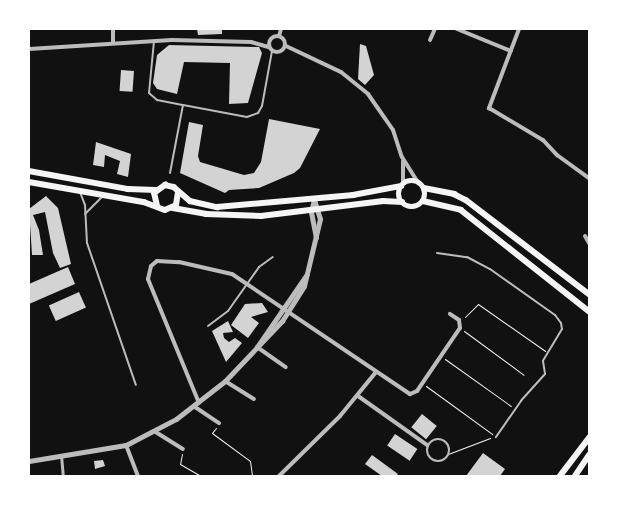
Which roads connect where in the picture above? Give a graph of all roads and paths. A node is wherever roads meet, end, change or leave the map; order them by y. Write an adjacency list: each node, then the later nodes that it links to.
1 (113, 29): 9 (street)
2 (281, 29): 6 (street)
3 (435, 29): 7 (street)
4 (457, 29): 13 (street)
5 (519, 29): 13 (street)
6 (279, 36): 10 (street); 11 (street)
7 (430, 40)
8 (154, 41): 9 (street); 11 (street); 15 (lane)
9 (113, 43): 12 (street)
10 (286, 46): 14 (street); 16 (street)
11 (269, 47): 14 (street)
12 (29, 49)
13 (511, 50): 19 (street)
14 (272, 51): 15 (lane)
15 (183, 106): 18 (lane)
16 (402, 157): 21 (street); 22 (street)
17 (29, 171): 25 (main road)
18 (170, 173)
19 (589, 178)
20 (29, 182): 24 (main road)
21 (418, 183): 22 (main road); 23 (main road)
22 (402, 185): 28 (main road); 30 (main road)
23 (424, 188): 29 (main road); 43 (main road)
24 (79, 190): 27 (main road); 35 (lane)
25 (156, 190): 26 (main road); 31 (main road)
26 (178, 192): 28 (main road); 32 (main road)
27 (104, 195): 31 (main road); 35 (lane)
28 (314, 199): 33 (street); 34 (street)
29 (422, 201): 30 (main road); 46 (main road)
30 (402, 202): 33 (main road)
31 (157, 206): 32 (main road)
32 (173, 208): 34 (main road)
33 (318, 211): 34 (main road); 37 (street)
34 (311, 212): 37 (street)
35 (85, 214): 59 (lane)
36 (585, 236): 38 (street)
37 (316, 240): 41 (street)
38 (589, 243)
39 (437, 253): 52 (lane)
40 (273, 257): 42 (lane)
41 (310, 270): 44 (street); 45 (street)
42 (247, 284): 44 (street); 49 (lane); 62 (street)
43 (589, 294)
44 (283, 307): 45 (street); 51 (street)
45 (290, 311): 51 (street); 55 (street)
46 (589, 311)
47 (450, 314): 48 (street)
48 (460, 320): 50 (street); 52 (path)
49 (208, 326)
50 (460, 328): 53 (street); 56 (path)
51 (257, 347): 54 (street); 57 (street)
52 (548, 353): 63 (lane)
53 (441, 356): 58 (street); 63 (path)
54 (286, 367)
55 (376, 372): 58 (street); 60 (street)
56 (524, 375)
57 (226, 381): 61 (street); 62 (street)
58 (423, 383): 66 (path)
59 (136, 385)
60 (358, 396): 69 (street); 79 (street)
61 (254, 399)
62 (197, 405): 64 (street); 65 (street)
63 (515, 410): 66 (lane)
64 (219, 423): 78 (path)
65 (154, 431): 68 (street); 70 (street)
66 (496, 437): 72 (path)
67 (589, 438): 80 (main road)
68 (126, 445): 71 (street); 76 (street)
69 (427, 445): 72 (lane); 72 (lane)
70 (183, 449): 77 (path)
71 (61, 454): 74 (street); 75 (street)
72 (448, 454)
73 (589, 455): 81 (main road)
74 (29, 461)
75 (63, 476)
76 (138, 476)
77 (201, 476)
78 (252, 476)
79 (279, 476)
80 (560, 476)
81 (575, 476)

